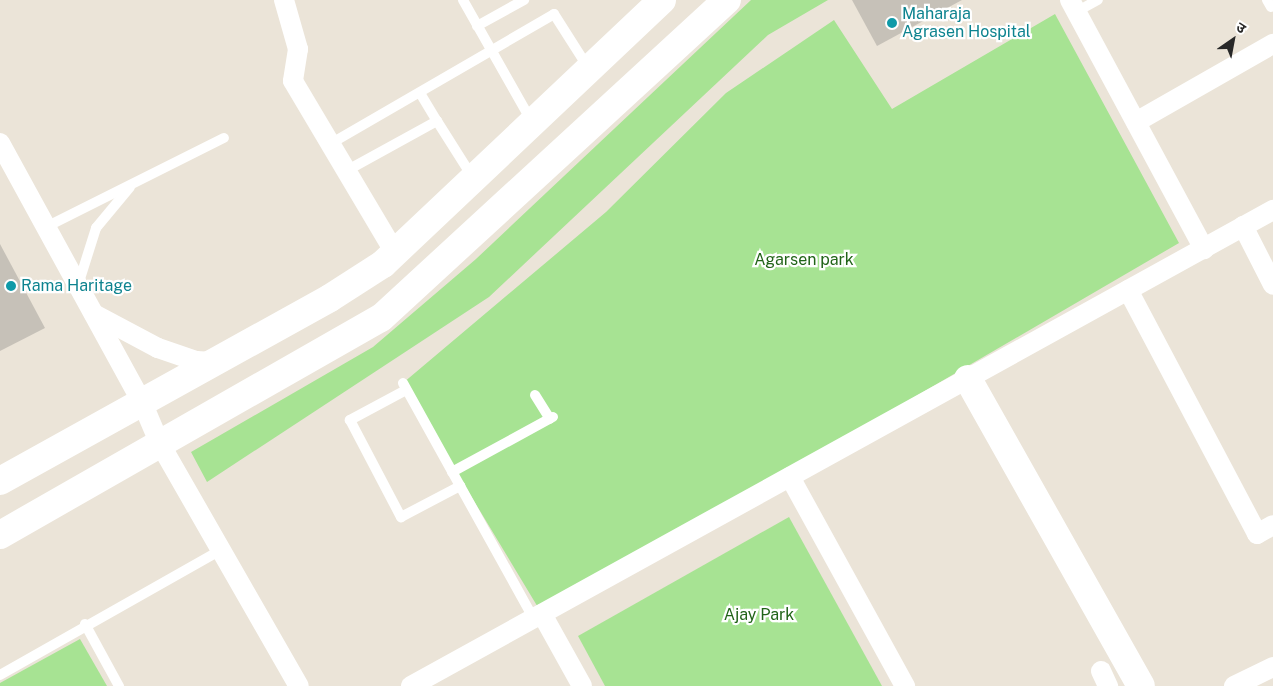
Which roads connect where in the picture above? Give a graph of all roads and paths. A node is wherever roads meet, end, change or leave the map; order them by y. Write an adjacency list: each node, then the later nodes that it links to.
1 (284, 0): 18 (street)
2 (463, 0): 8 (lane)
3 (524, 0): 8 (lane)
4 (662, 0): 11 (street)
5 (727, 0): 35 (street)
6 (1098, 0): 7 (lane)
7 (1073, 6): 14 (street)
8 (478, 26): 10 (lane)
9 (1273, 44): 14 (street)
10 (492, 52): 11 (lane); 12 (lane); 15 (lane)
11 (589, 69): 15 (street)
12 (420, 93): 13 (lane); 18 (lane)
13 (437, 121): 19 (lane); 20 (lane)
14 (1136, 122): 25 (street)
15 (532, 123): 20 (street)
16 (224, 138): 21 (lane)
17 (0, 143): 24 (street)
18 (330, 144): 19 (street)
19 (346, 171): 26 (street)
20 (473, 178): 26 (street)
21 (133, 184): 24 (lane); 28 (lane)
22 (1273, 210): 23 (street)
23 (1243, 226): 25 (street); 27 (street)
24 (46, 227): 28 (street)
25 (1204, 248): 29 (street)
26 (394, 253): 31 (street)
27 (1273, 285)
28 (79, 288): 30 (street)
29 (1128, 290): 32 (street); 40 (street)
30 (94, 314): 31 (street); 34 (street)
31 (214, 362): 34 (street)
32 (968, 379): 37 (street); 52 (street)
33 (536, 395): 36 (lane)
34 (142, 402): 35 (street); 38 (street)
35 (159, 442): 41 (street); 42 (street)
36 (452, 472): 39 (lane); 39 (lane)
37 (790, 477): 43 (street); 51 (street)
38 (0, 481)
39 (460, 486): 43 (lane)
40 (1273, 524)
41 (0, 535)
42 (221, 550): 44 (lane); 48 (street)
43 (538, 616): 49 (street); 50 (street)
44 (85, 624): 46 (lane); 47 (lane)
45 (1273, 667): 53 (street)
46 (0, 675)
47 (119, 686)
48 (299, 686)
49 (411, 686)
50 (582, 686)
51 (905, 686)
52 (1141, 686)
53 (1234, 686)

